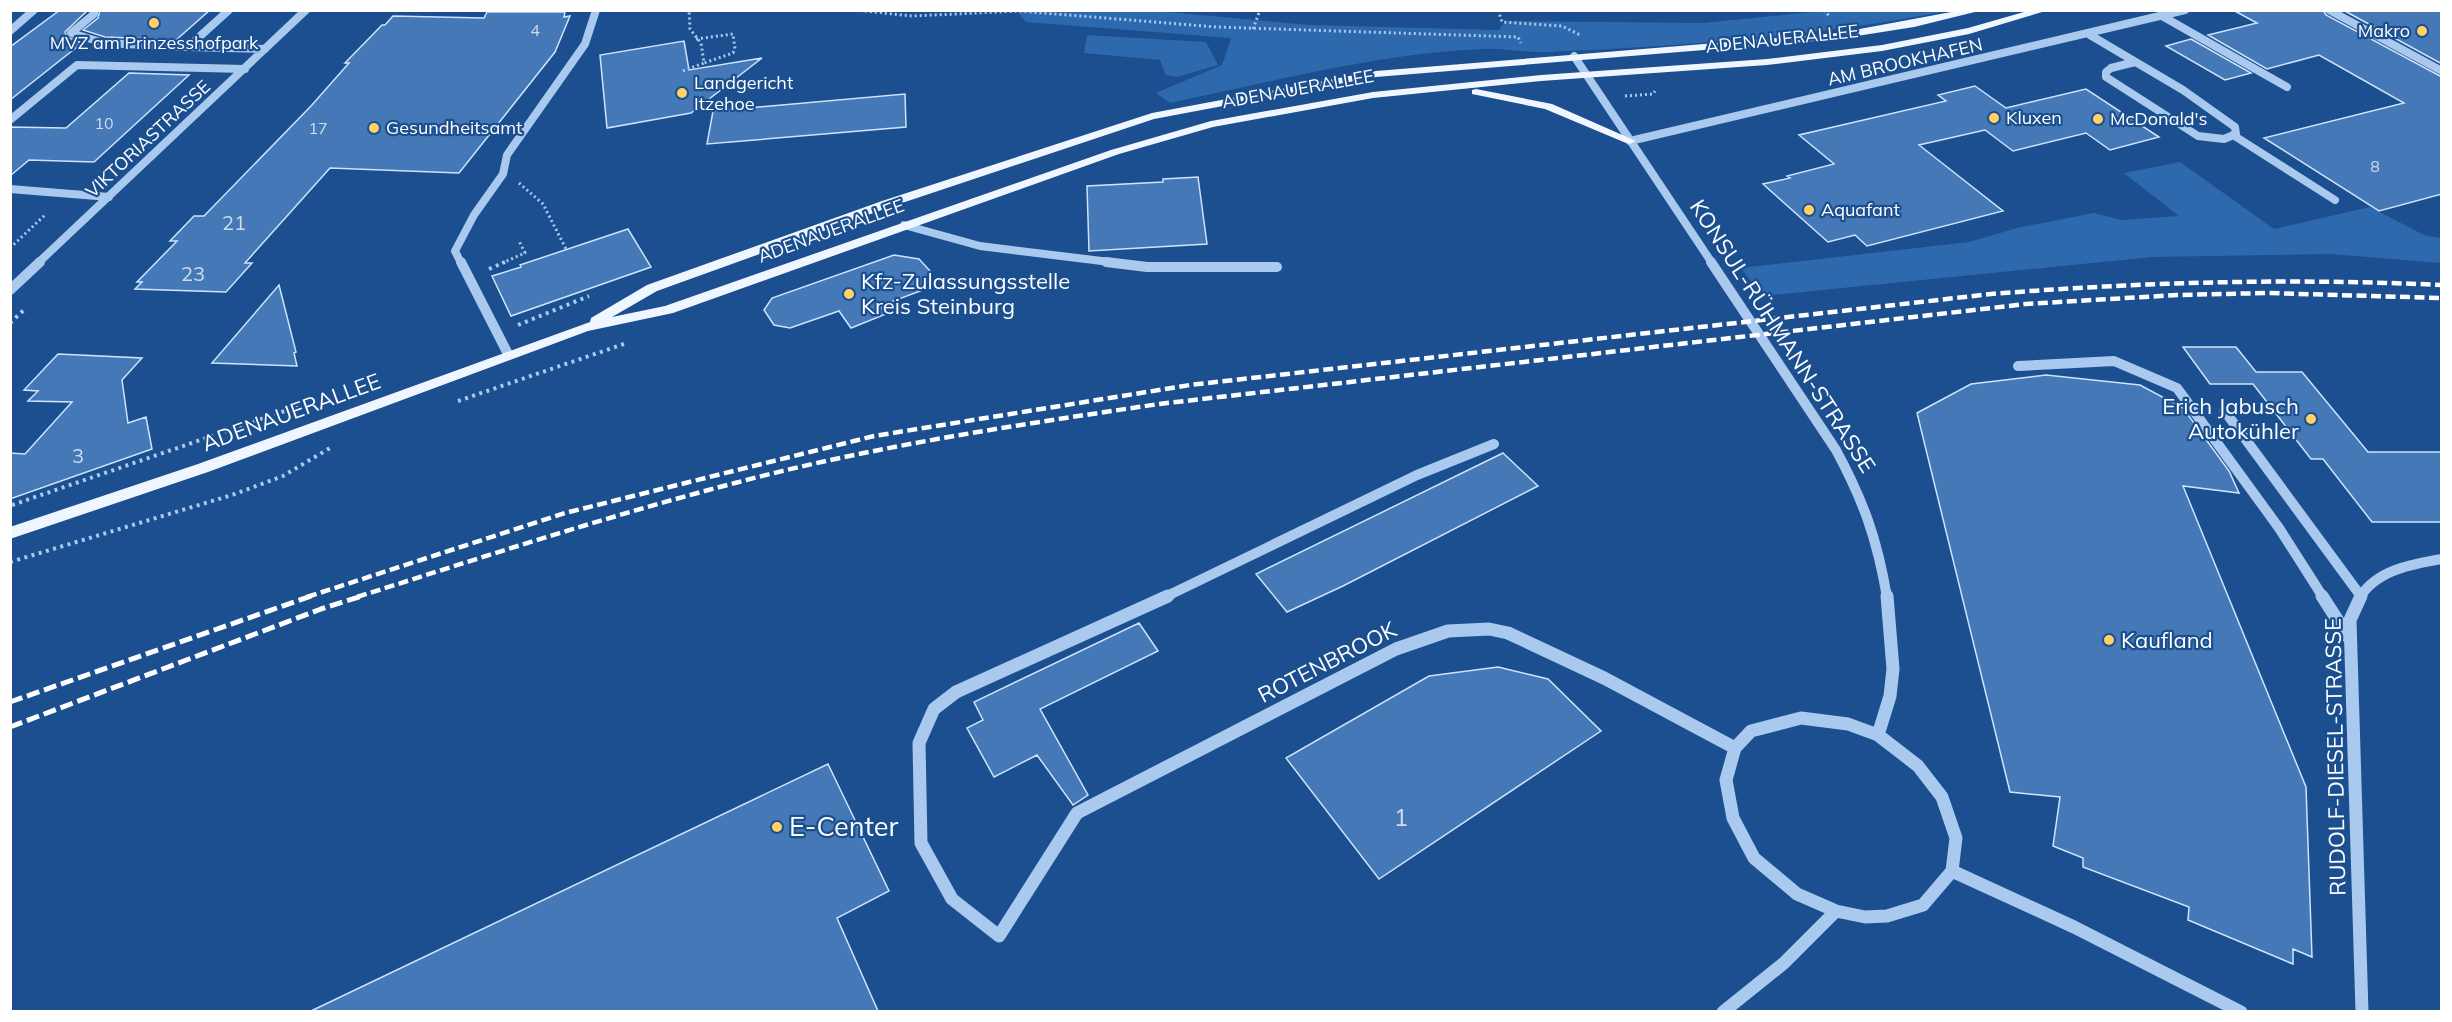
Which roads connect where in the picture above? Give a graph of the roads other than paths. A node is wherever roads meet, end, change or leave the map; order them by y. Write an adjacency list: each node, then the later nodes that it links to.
1 (34, 10): 11 (street)
2 (94, 10): 13 (street)
3 (229, 10): 13 (street)
4 (306, 10): 14 (street, VIKTORIASTRASSE)
5 (596, 10): 32 (street)
6 (1978, 10): 15 (main road, ADENAUERALLEE)
7 (2044, 10): 19 (main road, ADENAUERALLEE)
8 (2185, 10): 10 (street, AM BROOKHAFEN)
9 (2329, 10): 18 (street)
10 (2162, 16): 12 (street, AM BROOKHAFEN); 20 (street)
11 (10, 31)
12 (2090, 35): 16 (street); 24 (street, AM BROOKHAFEN)
13 (188, 47): 14 (street)
14 (265, 49): 17 (street, VIKTORIASTRASSE)
15 (1574, 56): 19 (street, KONSUL-RÜHMANN-STRASSE); 31 (main road, ADENAUERALLEE)
16 (2135, 62): 23 (street); 23 (street)
17 (245, 69): 22 (street); 26 (street, VIKTORIASTRASSE)
18 (2442, 71)
19 (1585, 75): 21 (main road, ADENAUERALLEE); 24 (street, KONSUL-RÜHMANN-STRASSE)
20 (2287, 87)
21 (1446, 89): 24 (main road); 28 (main road, ADENAUERALLEE)
22 (10, 120)
23 (2233, 135): 27 (street)
24 (1630, 141): 40 (street, KONSUL-RÜHMANN-STRASSE)
25 (10, 189): 26 (street)
26 (109, 196): 30 (street, VIKTORIASTRASSE)
27 (2335, 200)
28 (904, 225): 29 (street); 31 (main road, ADENAUERALLEE)
29 (1277, 267)
30 (10, 290)
31 (585, 327): 32 (main road, ADENAUERALLEE)
32 (508, 354): 36 (main road, ADENAUERALLEE)
33 (2018, 366): 39 (street)
34 (2223, 410): 38 (street)
35 (1494, 444): 41 (street, ROTENBROOK)
36 (10, 533)
37 (2442, 559): 38 (street, RUDOLF-DIESEL-STRASSE)
38 (2360, 595): 39 (street, RUDOLF-DIESEL-STRASSE)
39 (2349, 639): 46 (street, RUDOLF-DIESEL-STRASSE)
40 (1878, 735): 41 (street); 42 (street)
41 (1735, 748): 43 (street)
42 (1952, 871): 43 (street); 45 (street)
43 (1836, 911): 44 (street)
44 (1724, 1011)
45 (2241, 1011)
46 (2362, 1011)

